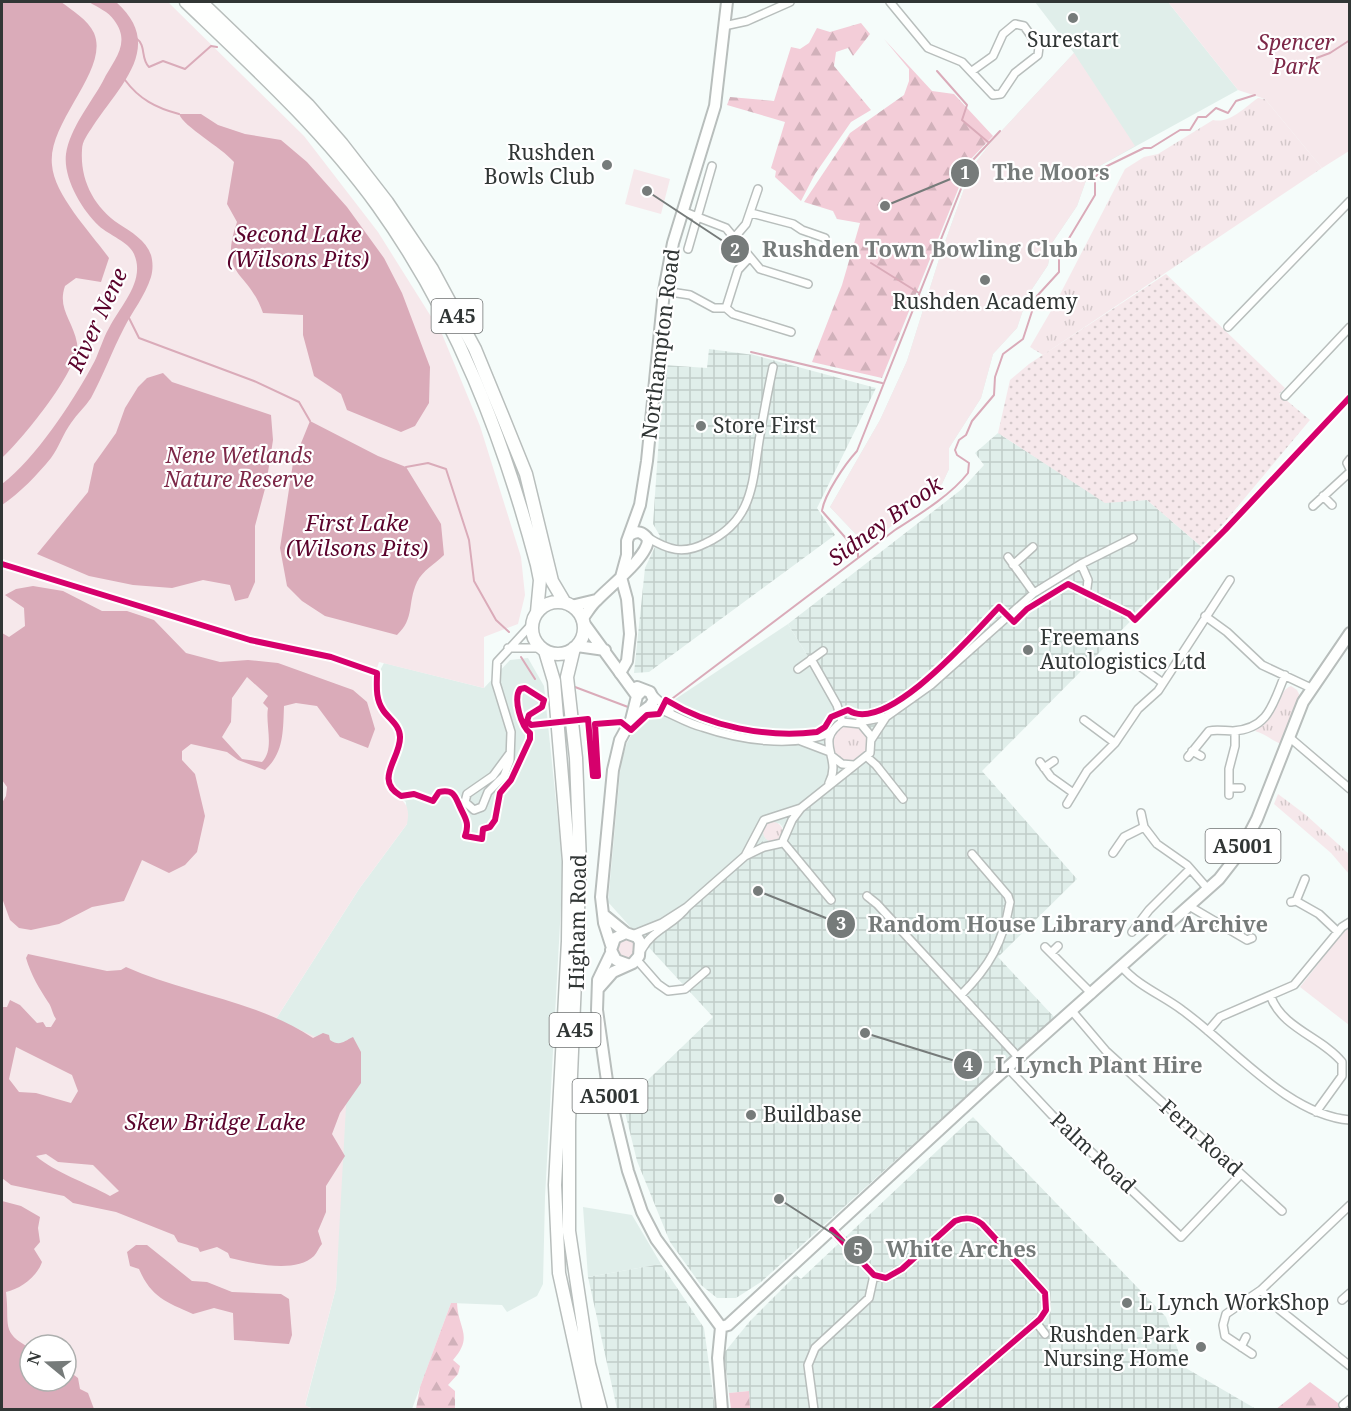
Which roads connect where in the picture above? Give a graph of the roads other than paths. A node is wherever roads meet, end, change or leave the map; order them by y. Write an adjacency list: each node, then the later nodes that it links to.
1 (186, 2): 49 (highway, A45)
2 (201, 2): 47 (highway, A45)
3 (727, 2): 6 (main road, Northampton Road)
4 (790, 2): 6 (street)
5 (890, 2): 7 (street)
6 (724, 26): 11 (main road, Northampton Road)
7 (972, 71): 7 (street)
8 (712, 166): 13 (street)
9 (758, 189): 12 (street)
10 (1350, 201): 21 (street)
11 (682, 211): 13 (street); 19 (main road, Northampton Road)
12 (751, 213): 14 (street); 15 (street)
13 (698, 216): 14 (street); 16 (street)
14 (734, 238): 17 (street)
15 (825, 238)
16 (688, 249)
17 (749, 258): 18 (street); 20 (street)
18 (808, 284)
19 (664, 291): 20 (street); 31 (main road, Northampton Road)
20 (726, 308): 23 (street)
21 (1228, 327)
22 (1350, 327): 25 (street)
23 (791, 332)
24 (773, 368): 33 (street)
25 (1285, 396)
26 (1350, 459): 27 (street)
27 (1350, 470): 28 (street)
28 (1323, 496): 29 (street); 30 (street)
29 (1332, 505)
30 (1313, 506)
31 (639, 535): 33 (street); 34 (main road); 36 (main road)
32 (1133, 538): 38 (street)
33 (659, 546): 36 (street)
34 (628, 548): 36 (main road); 41 (main road)
35 (1033, 548): 40 (street)
36 (643, 551): 39 (main road)
37 (1008, 557): 40 (street)
38 (1081, 564): 43 (street); 44 (street)
39 (632, 565): 41 (main road); 45 (main road)
40 (1014, 565): 44 (street)
41 (621, 577): 45 (main road); 46 (main road)
42 (1230, 580): 48 (street)
43 (1087, 588)
44 (1034, 593): 66 (street)
45 (627, 599): 61 (main road)
46 (596, 600): 47 (main road); 50 (main road)
47 (568, 604): 49 (highway); 50 (highway)
48 (1206, 616): 60 (street); 62 (street)
49 (535, 618): 53 (street); 54 (highway)
50 (583, 621): 52 (highway); 55 (main road)
51 (1350, 633): 63 (main road, A5001)
52 (575, 647): 54 (highway); 55 (main road); 147 (highway, Higham Road / A45)
53 (508, 648): 54 (street); 76 (street)
54 (543, 649): 146 (highway, A45)
55 (605, 650): 61 (main road)
56 (823, 651): 57 (street)
57 (811, 660): 59 (street); 68 (street)
58 (1134, 662): 62 (street)
59 (798, 669)
60 (1285, 675): 63 (street); 70 (street)
61 (623, 677): 64 (main road)
62 (1163, 683): 75 (street)
63 (1311, 688): 72 (main road, A5001)
64 (644, 700): 65 (street); 65 (street); 108 (main road)
65 (672, 713): 73 (street)
66 (886, 717): 69 (street); 74 (street)
67 (1084, 720): 75 (street)
68 (842, 722): 69 (street); 71 (street)
69 (858, 722): 74 (street)
70 (1234, 731): 78 (street); 83 (street)
71 (830, 733): 73 (street); 77 (street)
72 (1289, 737): 84 (street); 103 (main road, A5001)
73 (798, 740): 77 (street)
74 (872, 740): 79 (street)
75 (1114, 744): 86 (street)
76 (510, 753): 85 (street); 87 (street)
77 (831, 754): 81 (street); 82 (street)
78 (1201, 756)
79 (867, 757): 81 (street); 88 (street)
80 (1054, 761): 86 (street)
81 (854, 765): 82 (street)
82 (829, 783): 90 (street)
83 (1241, 788)
84 (1350, 789)
85 (475, 790): 87 (street); 87 (street)
86 (1072, 792): 89 (street)
87 (485, 799)
88 (903, 799)
89 (1067, 804)
90 (801, 808): 92 (street); 94 (street)
91 (1141, 813): 93 (street)
92 (774, 817): 94 (street); 95 (street)
93 (1144, 827): 99 (street); 101 (street)
94 (788, 829): 96 (street)
95 (759, 831): 97 (street); 100 (street)
96 (783, 842): 97 (street); 105 (street)
97 (770, 845): 100 (street)
98 (972, 854): 121 (street)
99 (1112, 854)
100 (745, 856): 107 (street)
101 (1190, 869): 103 (street); 110 (street)
102 (1305, 879): 111 (street)
103 (1208, 889): 106 (main road, A5001)
104 (867, 896): 121 (street)
105 (831, 900)
106 (1189, 906): 113 (street); 117 (main road, A5001)
107 (687, 907): 112 (street); 116 (street)
108 (604, 915): 112 (main road); 115 (main road)
109 (1350, 922): 111 (street)
110 (1132, 932)
111 (1338, 932): 122 (street)
112 (629, 934): 115 (main road, A5001); 116 (main road)
113 (1252, 938)
114 (1058, 946): 120 (street)
115 (611, 949): 116 (main road); 119 (main road, A5001)
116 (635, 958): 118 (street); 119 (main road)
117 (1122, 967): 120 (main road, A5001); 124 (street)
118 (706, 971)
119 (598, 989): 137 (main road, A5001)
120 (1092, 994): 123 (main road, A5001)
121 (961, 995): 125 (street)
122 (1271, 997): 124 (street); 127 (street)
123 (1072, 1011): 125 (main road, A5001); 129 (street, Fern Road)
124 (1209, 1031): 127 (street)
125 (1018, 1057): 126 (main road, A5001)
126 (1007, 1067): 129 (street, Palm Road); 132 (main road, A5001)
127 (1316, 1112): 128 (street)
128 (1350, 1120)
129 (1240, 1174): 131 (street, Fern Road)
130 (1350, 1205): 134 (street)
131 (1282, 1211)
132 (832, 1230): 133 (street); 137 (main road, A5001)
133 (874, 1275): 138 (street); 149 (street)
134 (1261, 1290): 141 (street); 143 (street)
135 (1350, 1293): 136 (street)
136 (1342, 1300)
137 (723, 1319): 148 (main road)
138 (1036, 1322): 139 (street); 150 (street)
139 (1046, 1334)
140 (1246, 1337): 141 (street)
141 (1241, 1347): 142 (street)
142 (1252, 1354)
143 (1350, 1366)
144 (1350, 1399): 145 (street)
145 (1343, 1405)
146 (589, 1410)
147 (602, 1410)
148 (722, 1410)
149 (814, 1410)
150 (934, 1410)

